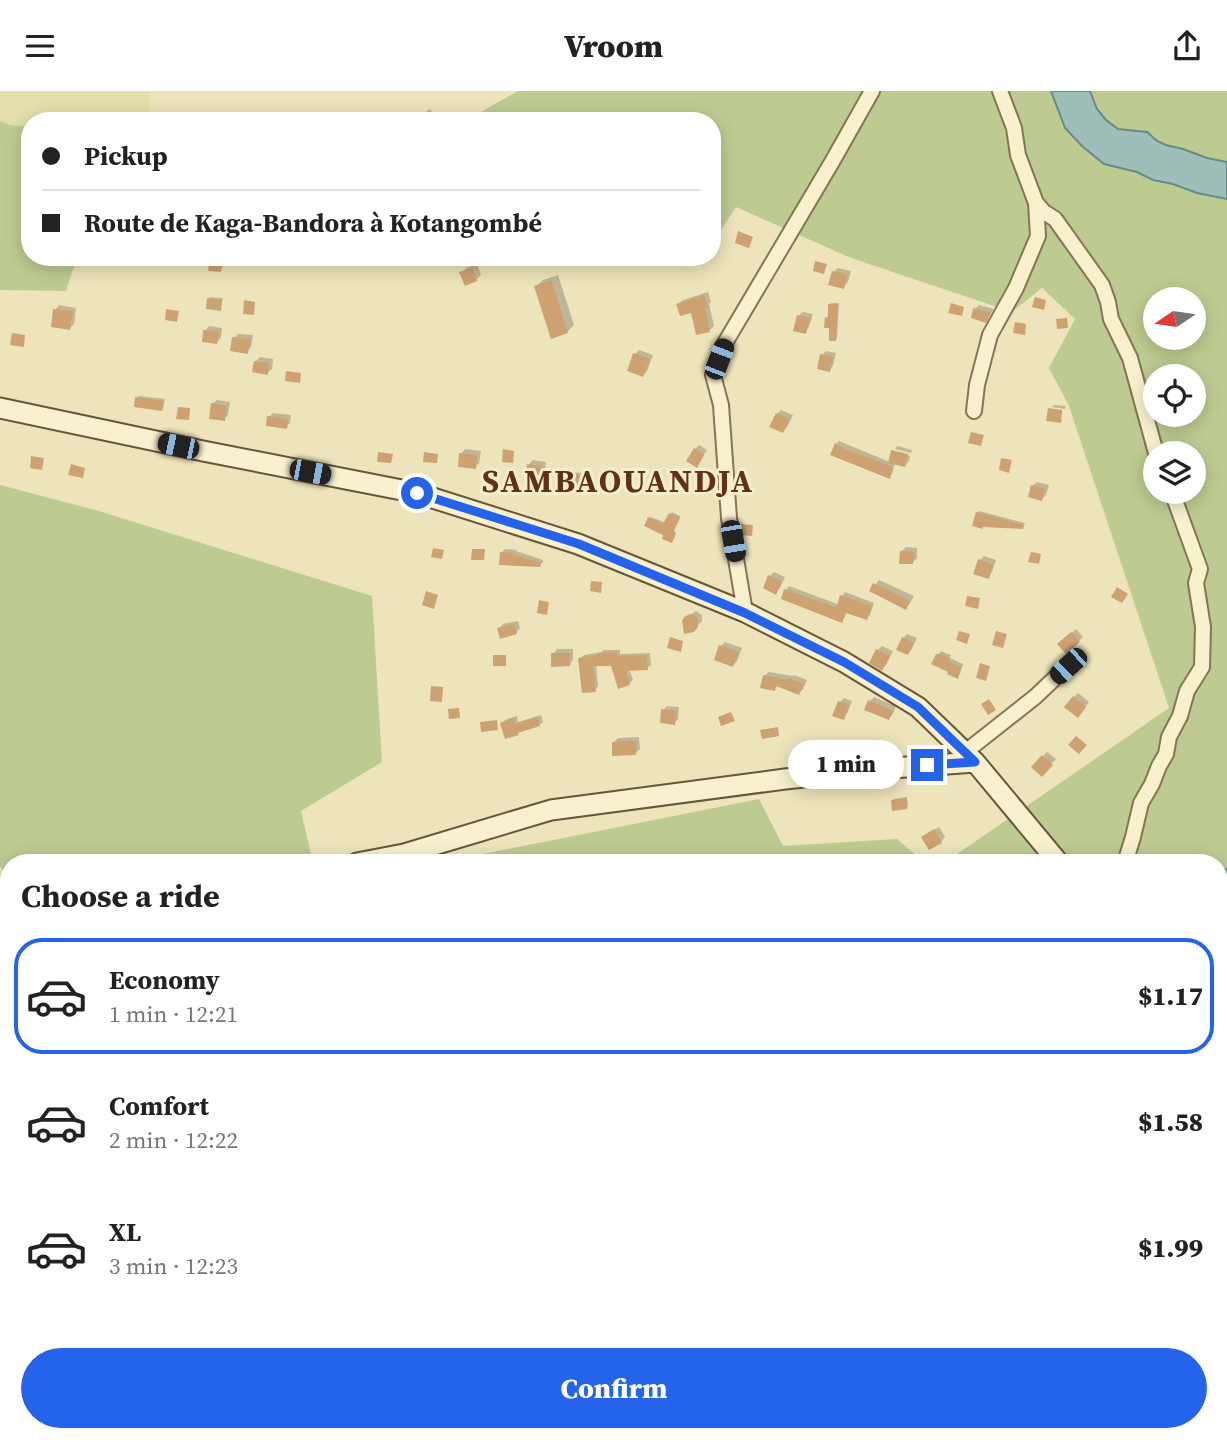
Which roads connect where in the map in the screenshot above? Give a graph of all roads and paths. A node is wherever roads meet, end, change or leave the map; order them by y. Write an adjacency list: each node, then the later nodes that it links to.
1 (872, 91): 8 (street)
2 (1000, 91): 3 (street)
3 (1036, 203): 5 (street); 6 (street)
4 (0, 408): 8 (main road)
5 (974, 411)
6 (1153, 441)
7 (1176, 504): 13 (street)
8 (745, 613): 10 (main road)
9 (1075, 659): 10 (street)
10 (970, 757): 11 (main road); 12 (main road)
11 (404, 854)
12 (1051, 854)
13 (1128, 854)

